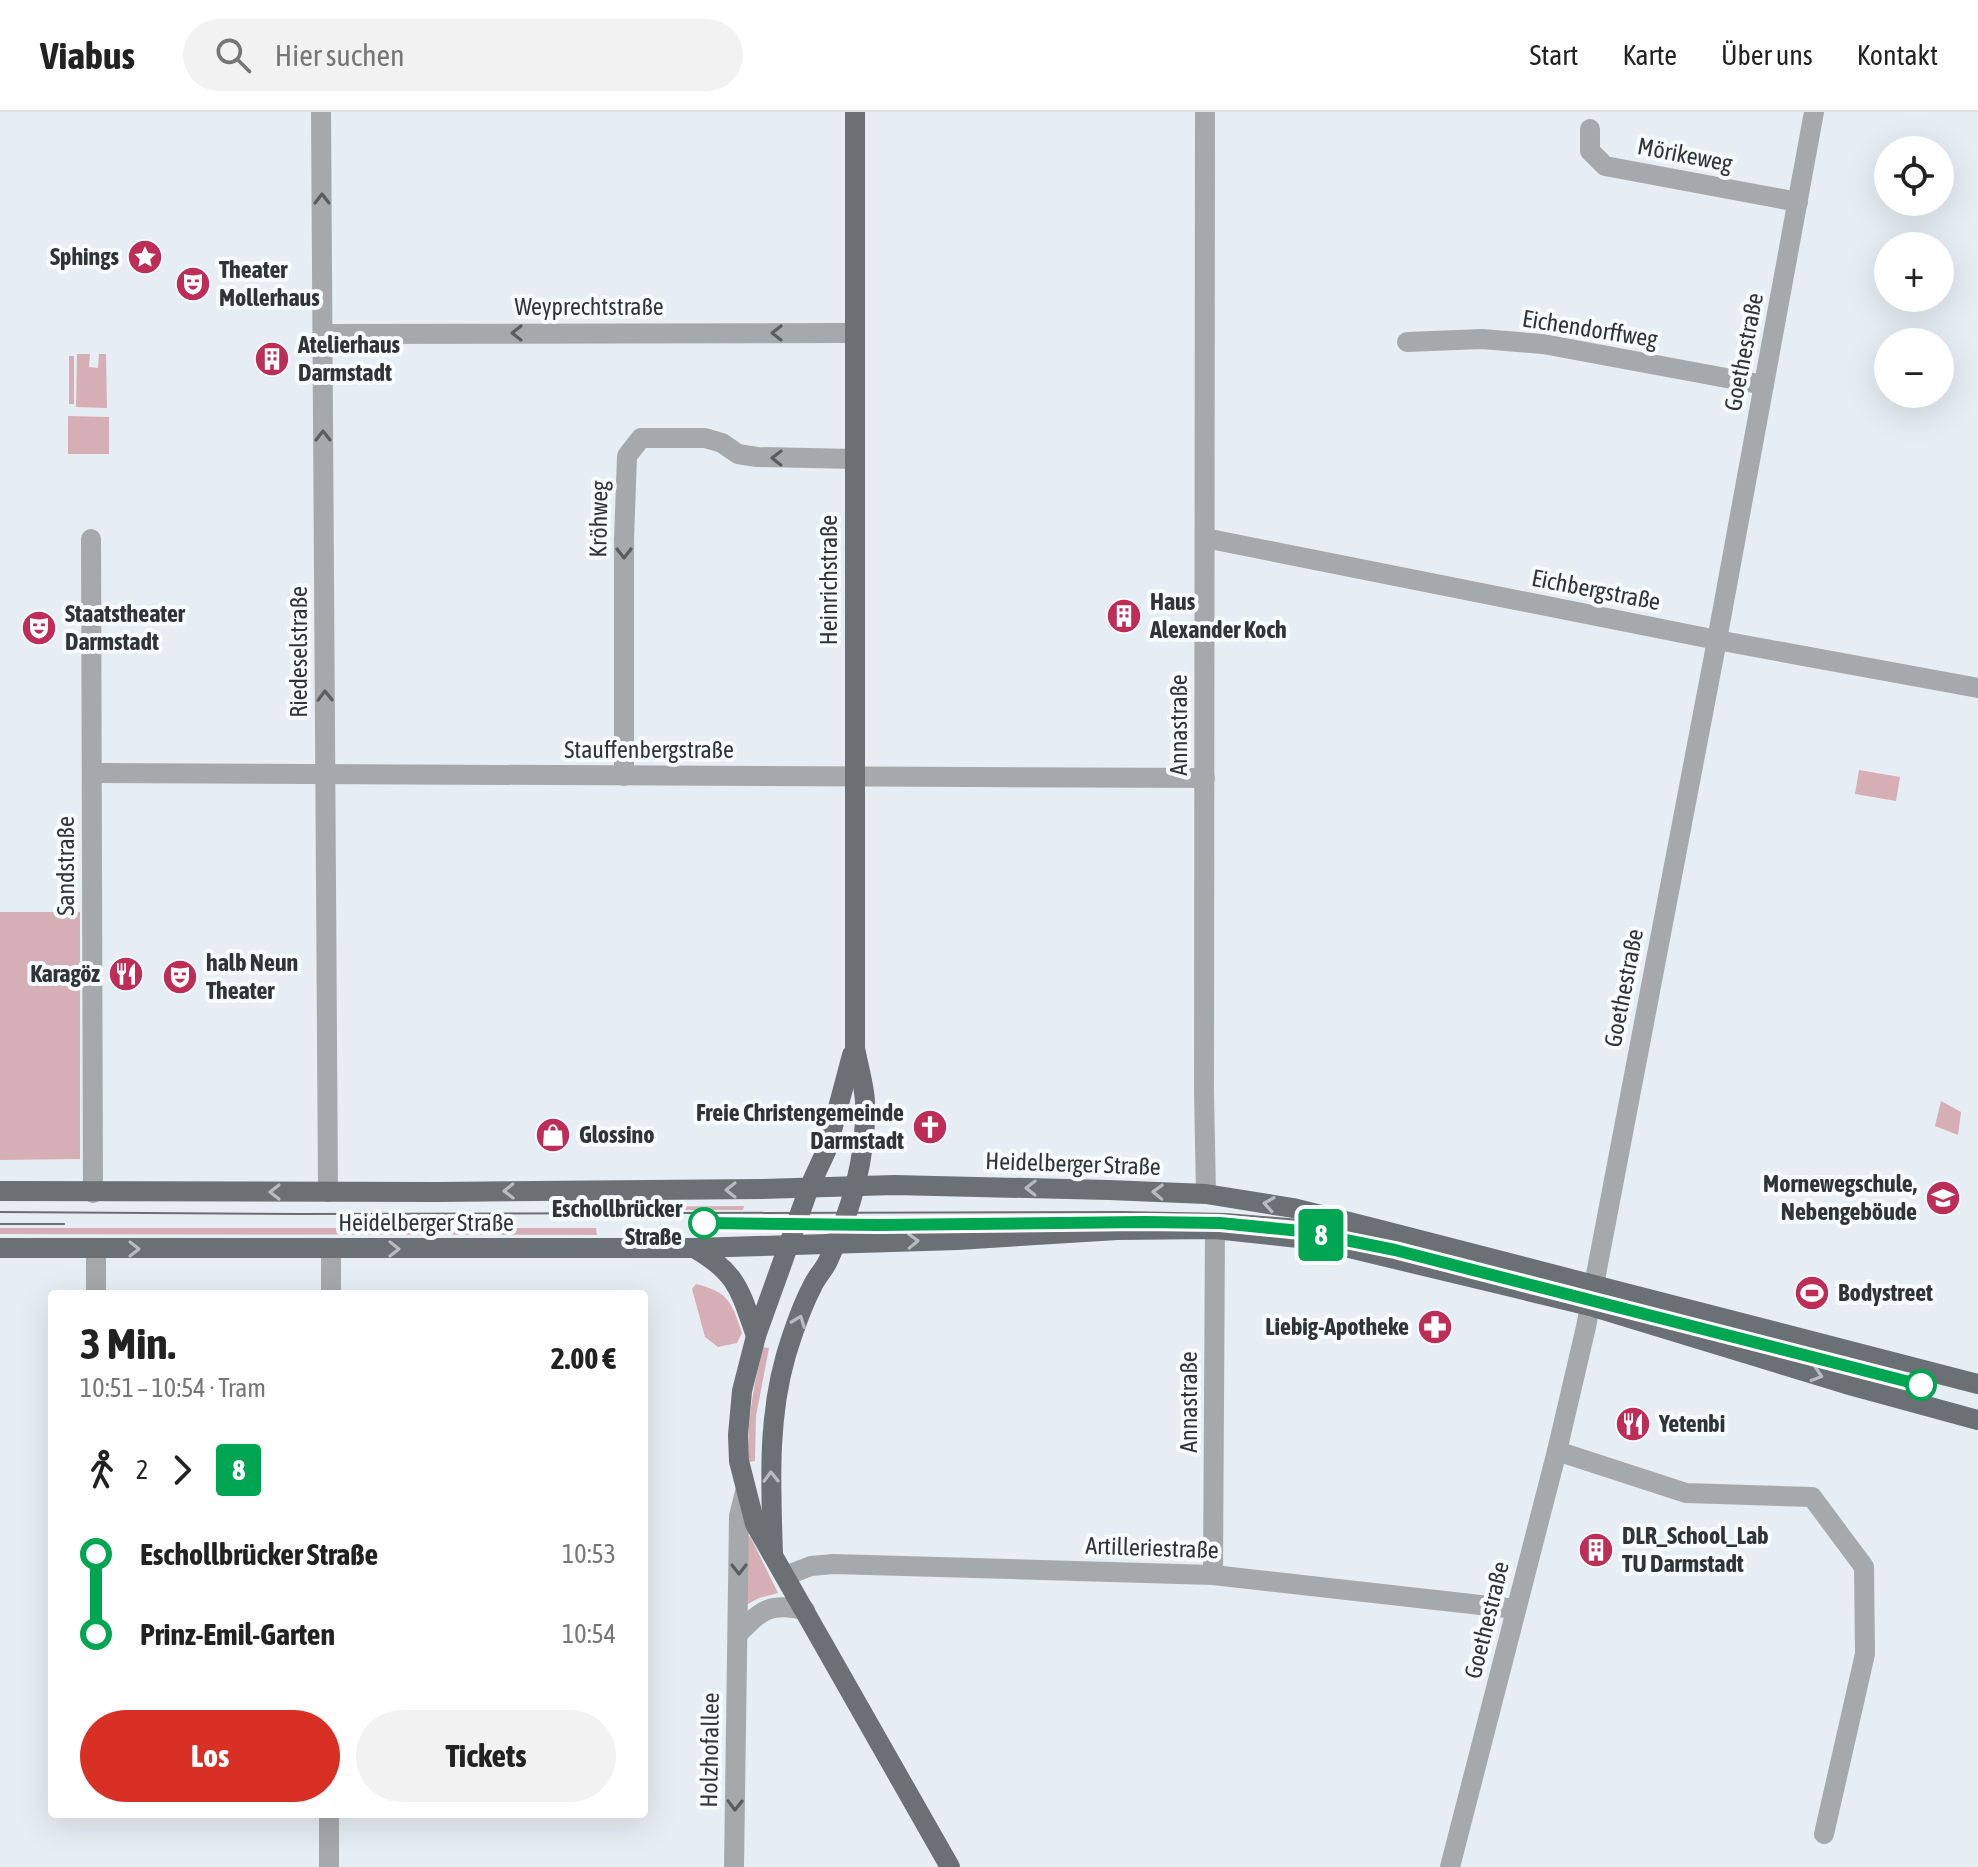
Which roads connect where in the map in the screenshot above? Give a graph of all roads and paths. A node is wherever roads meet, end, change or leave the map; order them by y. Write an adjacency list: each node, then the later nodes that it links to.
1 (321, 112): 8 (street, Riedeselstraße, one-way to 1)
2 (855, 112): 7 (main road, Heinrichstraße)
3 (1205, 112): 12 (street, Annastraße)
4 (1814, 112): 6 (street, Goethestraße)
5 (1590, 129): 6 (street, Mörikeweg)
6 (1798, 202): 10 (street, Goethestraße)
7 (855, 333): 8 (street, Weyprechtstraße, one-way to 8); 11 (main road, Heinrichstraße)
8 (323, 334): 17 (street, Riedeselstraße, one-way to 8)
9 (1407, 342): 10 (street, Eichendorffweg)
10 (1764, 385): 14 (street, Goethestraße)
11 (855, 459): 18 (street, Kröhweg, one-way to 18); 19 (main road, Heinrichstraße)
12 (1205, 538): 14 (street, Eichbergstraße); 20 (street, Annastraße)
13 (91, 539): 16 (street, Sandstraße)
14 (1717, 640): 15 (street, Eichbergstraße); 35 (street, Goethestraße)
15 (1978, 688)
16 (92, 773): 17 (street, Stauffenbergstraße); 26 (street, Sandstraße)
17 (326, 774): 18 (street, Stauffenbergstraße); 25 (street, Riedeselstraße)
18 (624, 776): 19 (street, Stauffenbergstraße)
19 (855, 777): 20 (street, Stauffenbergstraße); 21 (main road, Heinrichstraße)
20 (1205, 778): 27 (street, Annastraße)
21 (855, 1048): 22 (main road, Heinrichstraße); 23 (main road, Heinrichstraße)
22 (856, 1186): 23 (main road, Heidelberger Straße); 27 (main road, Heidelberger Straße, one-way to 22); 29 (main road, Heinrichstraße)
23 (809, 1188): 25 (main road, Heidelberger Straße, one-way to 25); 30 (main road, Heinrichstraße)
24 (0, 1191): 26 (main road, Heidelberger Straße)
25 (328, 1192): 26 (main road, Heidelberger Straße, one-way to 26)
26 (93, 1193)
27 (1206, 1194): 35 (main road, Heidelberger Straße, one-way to 27)
28 (1215, 1229): 29 (main road, Heidelberger Straße, one-way to 28); 38 (main road, Heidelberger Straße); 45 (street, Annastraße)
29 (835, 1244): 30 (main road, Heidelberger Straße); 44 (main road, one-way to 29)
30 (789, 1246): 32 (main road, Heidelberger Straße); 39 (main road)
31 (0, 1248): 33 (main road, Heidelberger Straße)
32 (694, 1248): 34 (main road, Heidelberger Straße, one-way to 32); 39 (main road)
33 (96, 1249): 34 (main road, Heidelberger Straße, one-way to 34); 36 (street)
34 (331, 1250): 37 (street)
35 (1594, 1285): 38 (street, Goethestraße); 40 (main road, Heidelberger Straße)
36 (96, 1290)
37 (331, 1290)
38 (1590, 1306): 41 (main road, Heidelberger Straße, one-way to 41); 42 (street, Goethestraße)
39 (756, 1336): 43 (main road)
40 (1978, 1384)
41 (1978, 1420)
42 (1557, 1451): 47 (street, Goethestraße); 51 (street)
43 (745, 1492): 44 (main road); 49 (street, Holzhofallee, one-way to 49)
44 (773, 1555): 46 (main road)
45 (1213, 1575): 46 (street, Artilleriestraße); 47 (street, Artilleriestraße)
46 (785, 1576): 48 (main road)
47 (1516, 1609): 55 (street, Goethestraße)
48 (805, 1610): 49 (street); 54 (main road)
49 (738, 1634): 53 (street, Holzhofallee, one-way to 53)
50 (329, 1818): 52 (street)
51 (1824, 1834)
52 (329, 1867)
53 (734, 1867)
54 (950, 1867)
55 (1450, 1867)

